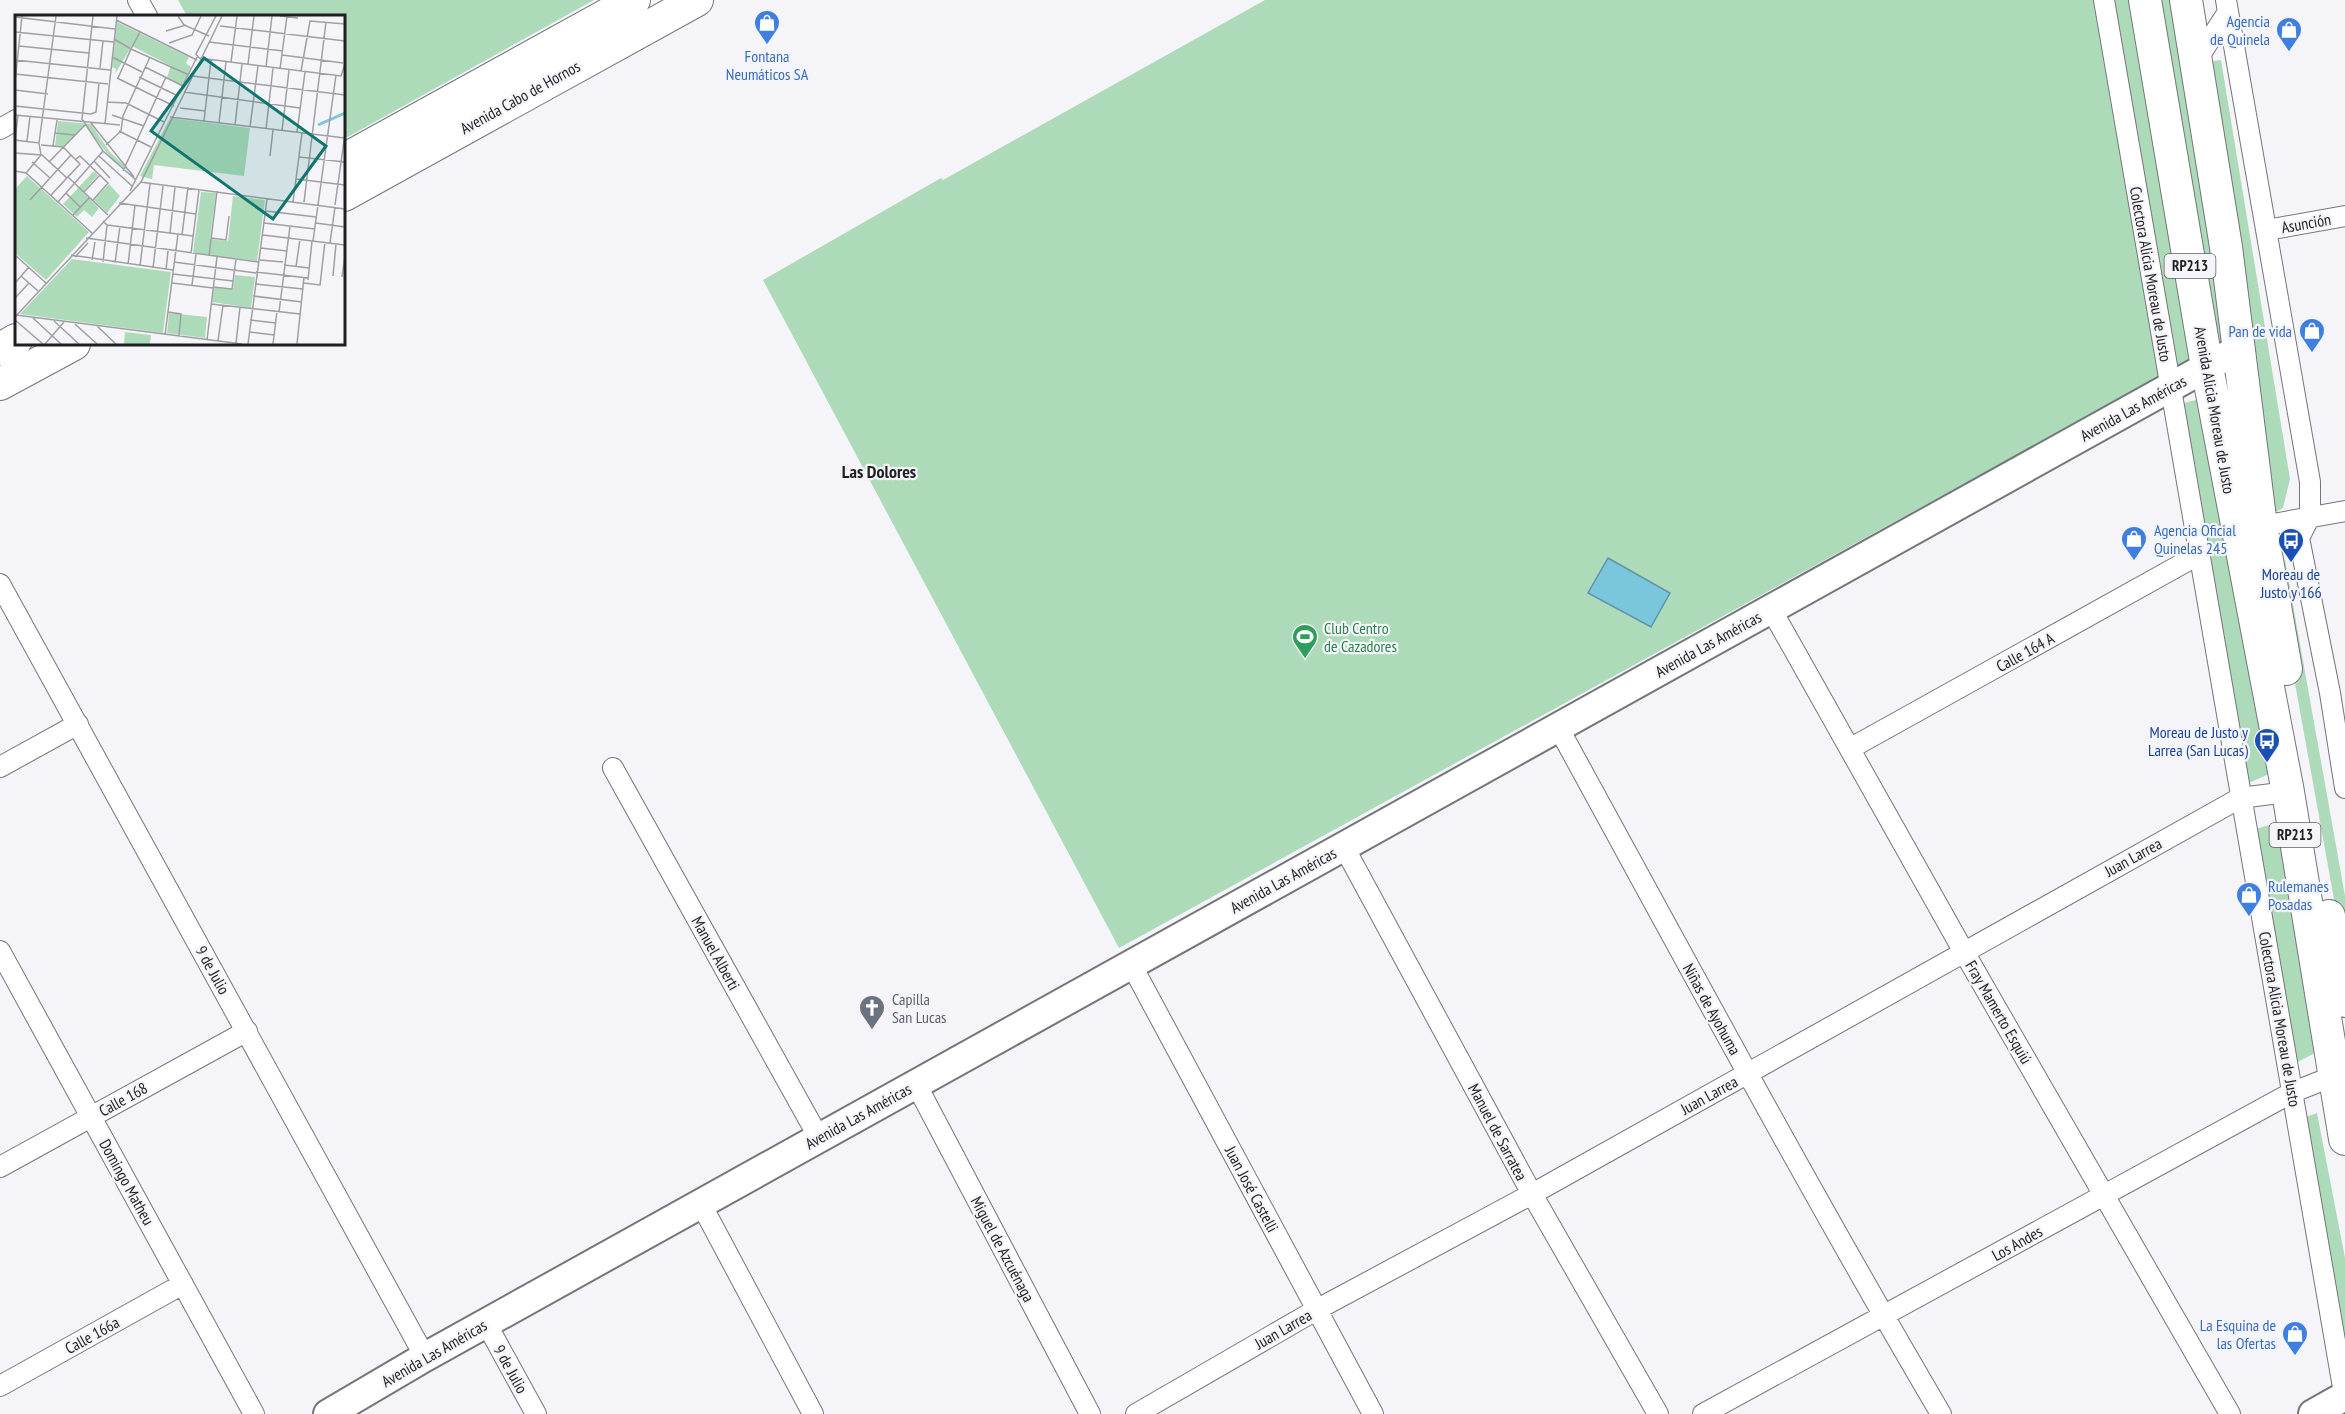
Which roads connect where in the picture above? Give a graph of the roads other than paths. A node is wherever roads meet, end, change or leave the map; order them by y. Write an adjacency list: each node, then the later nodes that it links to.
1 (138, 0): 8 (street)
2 (634, 0): 12 (main road, Avenida Cabo de Hornos)
3 (697, 0): 13 (main road, Avenida Cabo de Hornos)
4 (2104, 0): 22 (street, Colectora Alicia Moreau de Justo)
5 (2145, 0): 20 (main road, Avenida Alicia Moreau de Justo / RP213)
6 (2186, 0): 9 (main road, Avenida Alicia Moreau de Justo / RP213)
7 (2227, 6): 9 (street); 15 (street)
8 (146, 15)
9 (2196, 61): 19 (main road, Avenida Alicia Moreau de Justo / RP213)
10 (15, 121): 11 (street)
11 (0, 129)
12 (345, 159)
13 (345, 194)
14 (2345, 216): 15 (street, Asunción)
15 (2267, 230): 24 (street)
16 (15, 341): 18 (main road)
17 (72, 345): 21 (main road)
18 (0, 349)
19 (2239, 349): 20 (main road, Avenida Las Américas); 25 (main road, Avenida Alicia Moreau de Justo / RP213)
20 (2207, 367): 22 (main road, Avenida Las Américas); 25 (main road, Avenida Alicia Moreau de Justo / RP213)
21 (0, 384)
22 (2171, 387): 26 (street, Colectora Alicia Moreau de Justo); 28 (main road, Avenida Las Américas)
23 (2345, 511): 24 (street)
24 (2310, 516): 25 (street); 29 (street)
25 (2249, 529): 36 (main road, Avenida Alicia Moreau de Justo / RP213); 43 (main road, Avenida Alicia Moreau de Justo / RP213)
26 (2198, 555): 32 (street, Calle 164 A); 37 (street, Colectora Alicia Moreau de Justo)
27 (0, 584): 30 (street, 9 de Julio)
28 (1772, 609): 31 (main road, Avenida Las Américas); 32 (street, Fray Mamerto Esquiú)
29 (2338, 692): 35 (street)
30 (78, 724): 33 (street); 44 (street, 9 de Julio)
31 (1558, 727): 38 (main road, Avenida Las Américas); 45 (street, Niñas de Ayohuma)
32 (1851, 748): 40 (street, Fray Mamerto Esquiú)
33 (0, 766)
34 (613, 768): 50 (street, Manuel Alberti)
35 (2345, 788)
36 (2288, 792): 37 (street, Juan Larrea); 46 (main road, Avenida Alicia Moreau de Justo / RP213)
37 (2240, 798): 40 (street, Juan Larrea); 48 (street, Colectora Alicia Moreau de Justo)
38 (1344, 847): 41 (main road, Avenida Las Américas); 53 (street, Manuel de Sarratea)
39 (0, 951): 42 (street, Domingo Matheu)
40 (1964, 952): 45 (street, Juan Larrea); 54 (street, Fray Mamerto Esquiú)
41 (1131, 964): 47 (main road, Avenida Las Américas); 57 (street, Juan José Castelli)
42 (7, 978): 49 (street, Domingo Matheu)
43 (2345, 1001)
44 (247, 1031): 49 (street, Calle 168); 60 (street, 9 de Julio)
45 (1747, 1074): 53 (street, Juan Larrea); 58 (street, Niñas de Ayohuma)
46 (2334, 1076): 48 (street, Los Andes); 51 (main road, Avenida Alicia Moreau de Justo / RP213)
47 (916, 1084): 50 (main road, Avenida Las Américas); 67 (street, Miguel de Azcuénaga)
48 (2294, 1092): 54 (street, Los Andes); 62 (street, Colectora Alicia Moreau de Justo)
49 (91, 1117): 52 (street, Calle 168); 56 (street, Domingo Matheu)
50 (819, 1138): 55 (main road, Avenida Las Américas)
51 (2345, 1139)
52 (0, 1167)
53 (1532, 1194): 57 (street, Juan Larrea); 70 (street, Manuel de Sarratea)
54 (2104, 1195): 58 (street, Los Andes); 73 (street, Fray Mamerto Esquiú)
55 (701, 1204): 59 (main road, Avenida Las Américas); 66 (street)
56 (183, 1284): 61 (street, Calle 166a); 63 (street, Domingo Matheu)
57 (1316, 1310): 68 (street, Juan Larrea); 69 (street, Juan José Castelli)
58 (1884, 1317): 71 (street, Los Andes); 72 (street, Niñas de Ayohuma)
59 (486, 1323): 60 (main road, Avenida Las Américas); 65 (street, 9 de Julio)
60 (425, 1357): 64 (main road, Avenida Las Américas)
61 (0, 1386)
62 (2345, 1397): 74 (main road)
63 (255, 1414)
64 (328, 1414)
65 (536, 1414)
66 (813, 1414)
67 (1090, 1414)
68 (1136, 1414)
69 (1373, 1414)
70 (1658, 1414)
71 (1703, 1414)
72 (1941, 1414)
73 (2230, 1414)
74 (2313, 1414)

